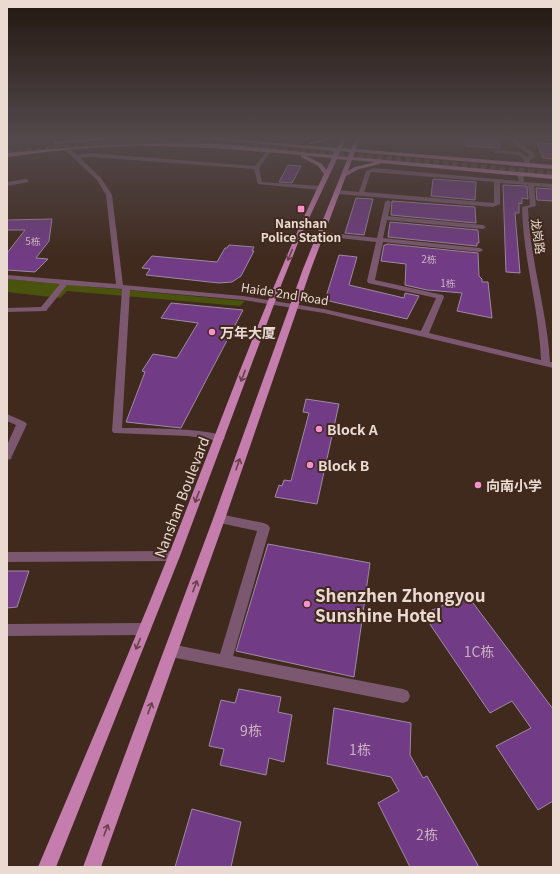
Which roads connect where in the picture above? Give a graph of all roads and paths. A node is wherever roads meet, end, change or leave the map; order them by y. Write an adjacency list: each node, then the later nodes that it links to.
1 (98, 179): 25 (street)
2 (259, 179): 14 (street)
3 (325, 179): 14 (main road, Nanshan Boulevard)
4 (343, 179): 15 (main road)
5 (366, 179): 16 (street)
6 (473, 179): 8 (street)
7 (521, 179): 10 (street)
8 (498, 181): 10 (street); 16 (street)
9 (26, 182): 11 (street)
10 (522, 183): 12 (street)
11 (7, 184)
12 (530, 184): 13 (street); 30 (street, 龙岗路)
13 (553, 186)
14 (320, 188): 26 (main road, Nanshan Boulevard, one-way to 26)
15 (338, 192): 16 (street); 20 (main road)
16 (361, 194)
17 (388, 202): 18 (street)
18 (384, 218): 19 (street); 21 (street)
19 (483, 227)
20 (321, 234): 21 (street); 27 (main road)
21 (380, 240): 22 (street); 29 (street)
22 (480, 250)
23 (7, 277): 24 (street, Haide 2nd Road)
24 (65, 282): 25 (street, Haide 2nd Road); 28 (street)
25 (123, 287): 26 (street, Haide 2nd Road); 32 (street)
26 (270, 302): 27 (street, Haide 2nd Road); 32 (main road, Nanshan Boulevard, one-way to 32)
27 (294, 306): 29 (street, Haide 2nd Road); 34 (main road, one-way to 27)
28 (7, 310)
29 (424, 335): 30 (street, Haide 2nd Road)
30 (550, 364)
31 (7, 417): 33 (street)
32 (220, 438): 35 (main road, Nanshan Boulevard, one-way to 35)
33 (7, 456)
34 (219, 519): 39 (main road, one-way to 34); 40 (street)
35 (174, 556): 36 (street); 37 (main road, Nanshan Boulevard)
36 (7, 557)
37 (144, 629): 38 (street); 42 (main road, Nanshan Boulevard, one-way to 42)
38 (7, 630)
39 (171, 651): 40 (street); 43 (main road, one-way to 39)
40 (225, 661): 41 (street)
41 (403, 696)
42 (47, 867)
43 (92, 867)

